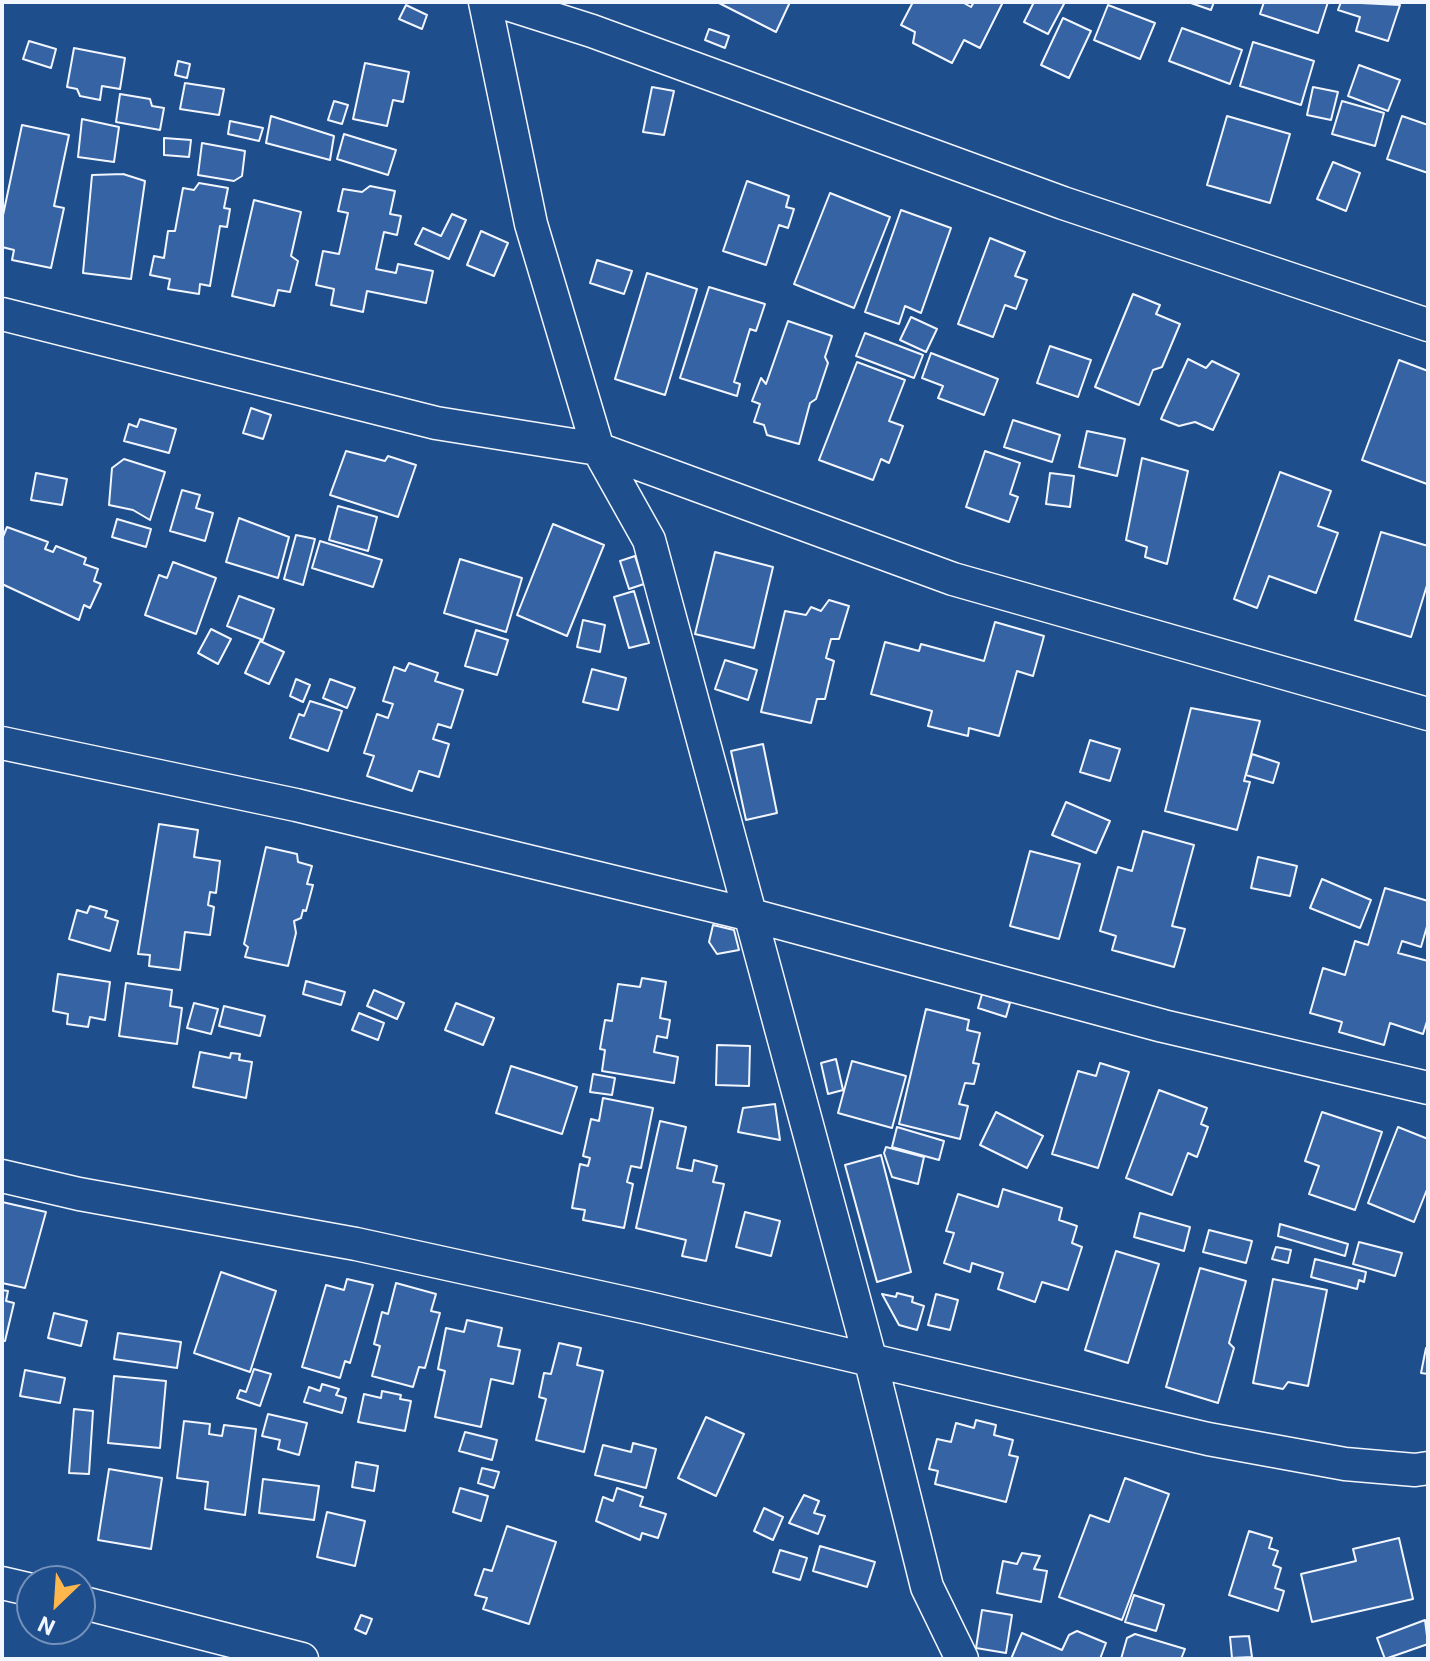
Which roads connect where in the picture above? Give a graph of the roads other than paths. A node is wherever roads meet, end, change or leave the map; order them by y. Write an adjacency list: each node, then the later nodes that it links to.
1 (485, 2): 5 (street)
2 (501, 2): 4 (street)
3 (2, 314): 5 (street)
4 (1428, 325)
5 (598, 449): 6 (street); 8 (street)
6 (1428, 714)
7 (2, 743): 8 (street)
8 (751, 915): 9 (street); 11 (street)
9 (1428, 1088)
10 (2, 1176): 11 (street)
11 (870, 1358): 12 (street); 15 (street)
12 (1428, 1468)
13 (96, 1606): 14 (street)
14 (302, 1659)
15 (962, 1659)

